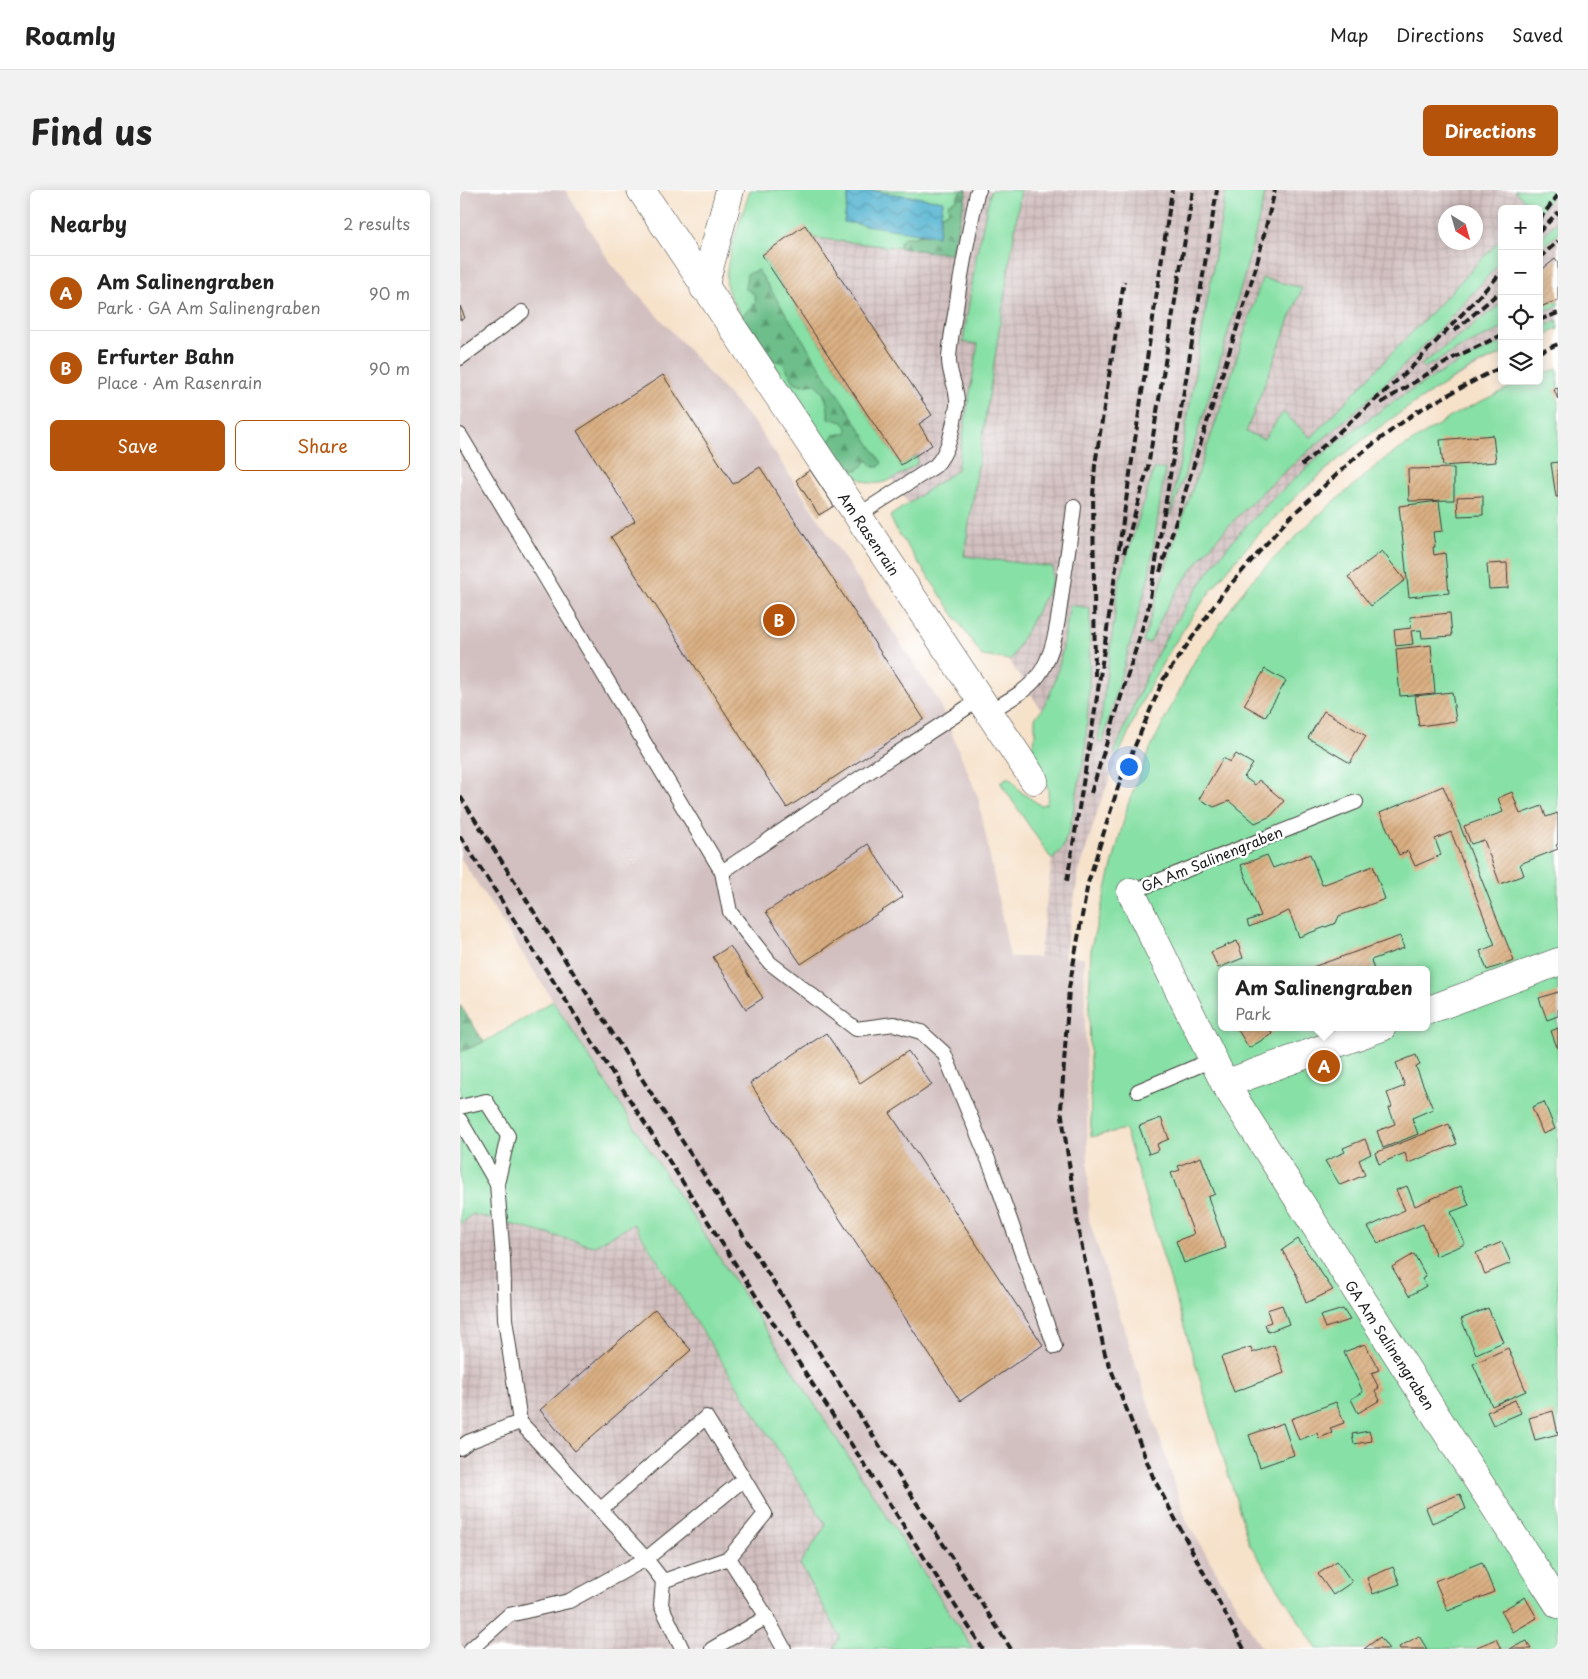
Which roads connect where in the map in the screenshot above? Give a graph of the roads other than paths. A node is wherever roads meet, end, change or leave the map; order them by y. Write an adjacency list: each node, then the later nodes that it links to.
1 (641, 190): 4 (street, Am Rasenrain)
2 (730, 190): 4 (street)
3 (979, 190): 9 (lane)
4 (704, 288): 9 (street, Am Rasenrain)
5 (522, 312): 6 (lane)
6 (460, 358)
7 (460, 435): 13 (lane)
8 (1074, 507): 10 (lane)
9 (857, 516): 10 (street, Am Rasenrain)
10 (984, 706): 11 (street, Am Rasenrain); 13 (lane)
11 (1034, 780)
12 (1356, 802): 14 (lane, GA Am Salinengraben)
13 (722, 872): 24 (lane)
14 (1131, 892): 18 (street, GA Am Salinengraben)
15 (1558, 962): 16 (street)
16 (1430, 1010)
17 (1371, 1031): 19 (street)
18 (1212, 1060): 19 (street, GA Am Salinengraben); 20 (lane)
19 (1225, 1084): 32 (street, GA Am Salinengraben)
20 (1138, 1091)
21 (460, 1107): 23 (lane)
22 (460, 1120): 23 (lane)
23 (497, 1184): 25 (lane)
24 (1056, 1347)
25 (520, 1422): 26 (lane); 28 (lane)
26 (460, 1448)
27 (744, 1479): 28 (lane); 29 (lane); 30 (lane)
28 (601, 1509): 30 (lane)
29 (729, 1558): 31 (lane); 33 (lane)
30 (646, 1559): 31 (lane); 34 (lane)
31 (663, 1582): 35 (lane)
32 (1558, 1604)
33 (767, 1617): 36 (lane); 37 (lane)
34 (471, 1649)
35 (682, 1649)
36 (712, 1649)
37 (784, 1649)

